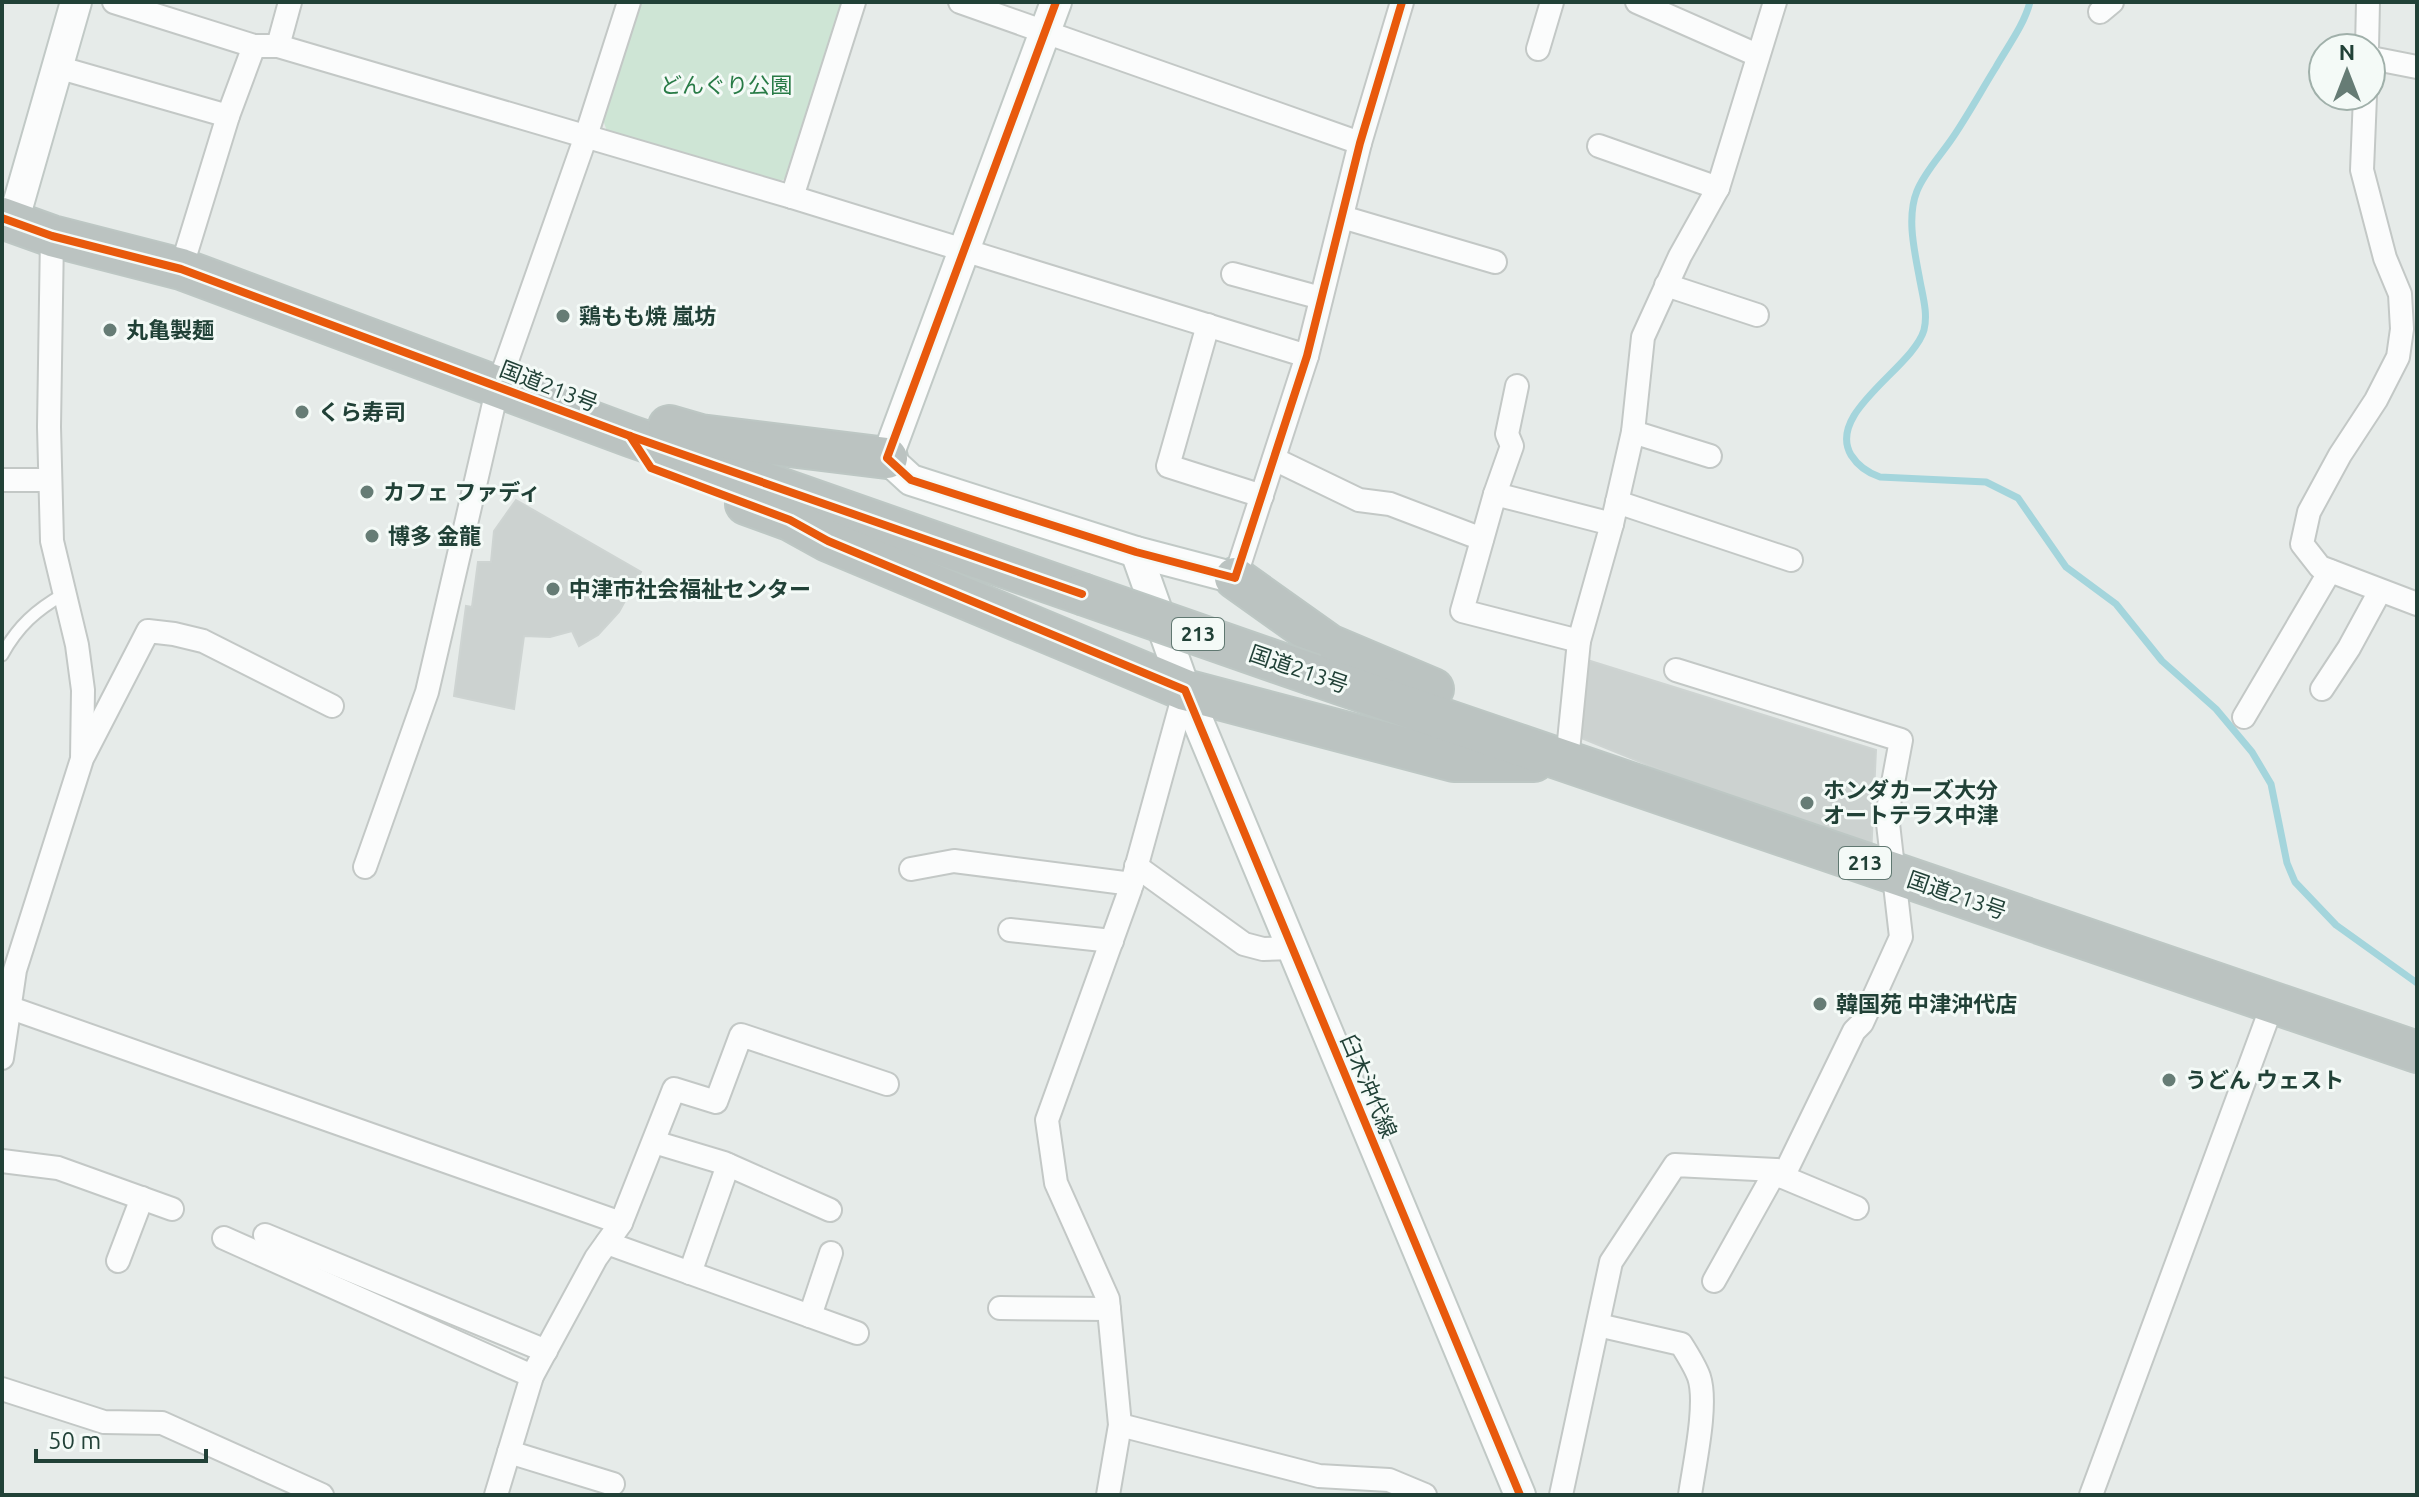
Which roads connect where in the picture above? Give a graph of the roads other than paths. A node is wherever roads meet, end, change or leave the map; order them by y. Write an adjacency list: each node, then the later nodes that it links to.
1 (76, 2): 20 (street)
2 (114, 2): 15 (street)
3 (290, 2): 16 (street)
4 (629, 2): 24 (street)
5 (854, 2): 28 (street)
6 (960, 2): 14 (street)
7 (1056, 2): 14 (street)
8 (1402, 2): 25 (street)
9 (1552, 2): 17 (street)
10 (1637, 2): 18 (street)
11 (1775, 2): 18 (street)
12 (2368, 2): 13 (street)
13 (2367, 32)
14 (1045, 33): 25 (street); 32 (street)
15 (254, 46): 16 (street); 23 (street)
16 (278, 46): 24 (street)
17 (1538, 49)
18 (1757, 55): 27 (street)
19 (2387, 61): 21 (street)
20 (57, 67): 23 (street); 30 (street)
21 (2417, 67)
22 (2364, 112): 56 (street)
23 (228, 116): 34 (street)
24 (586, 136): 28 (street); 41 (street)
25 (1360, 143): 29 (street)
26 (1599, 146): 27 (street)
27 (1718, 188): 36 (street)
28 (792, 197): 32 (street)
29 (1342, 217): 33 (street); 37 (street)
30 (8, 220): 31 (highway, 国道213号 / 213)
31 (52, 236): 34 (highway, 国道213号 / 213); 49 (street)
32 (965, 250): 39 (street); 46 (street)
33 (1495, 262)
34 (181, 269): 41 (highway, 国道213号 / 213)
35 (1233, 274): 37 (street)
36 (1666, 285): 38 (street); 43 (street)
37 (1321, 298): 40 (street)
38 (1757, 315)
39 (1208, 325): 40 (street); 51 (street)
40 (1307, 356): 47 (street)
41 (498, 386): 44 (highway, 国道213号 / 213); 46 (highway); 70 (street)
42 (1517, 386): 50 (street)
43 (1633, 432): 45 (street); 52 (street)
44 (630, 436): 65 (highway); 69 (highway, 国道213号 / 213, bridge)
45 (1710, 456)
46 (887, 458): 54 (street)
47 (1274, 459): 51 (street); 53 (street)
48 (2, 480): 49 (street)
49 (50, 480): 59 (street)
50 (1495, 494): 52 (street); 53 (street)
51 (1262, 496): 57 (street)
52 (1615, 513): 55 (street); 61 (street)
53 (1482, 539): 61 (street)
54 (1136, 552): 57 (street); 65 (street, 臼木沖代線)
55 (1791, 560)
56 (2330, 571): 58 (street); 67 (street)
57 (1235, 578): 69 (highway)
58 (2380, 591): 60 (street); 64 (street)
59 (64, 594): 62 (lane); 68 (street)
60 (2417, 604)
61 (1579, 641): 69 (street)
62 (2, 655)
63 (1676, 670): 72 (street)
64 (2322, 689)
65 (1185, 690): 69 (highway); 73 (street); 76 (street, 臼木沖代線)
66 (332, 706): 68 (street)
67 (2244, 717)
68 (82, 759): 77 (street)
69 (1567, 761): 72 (highway, 国道213号 / 213)
70 (365, 867)
71 (911, 869): 73 (street)
72 (1895, 873): 78 (highway, 国道213号 / 213); 86 (street)
73 (1134, 875): 75 (street); 76 (street)
74 (1010, 930): 75 (street)
75 (1112, 941): 100 (street)
76 (1293, 948): 114 (street, 臼木沖代線)
77 (9, 968): 79 (street)
78 (2273, 1003): 80 (highway, 国道213号 / 213); 117 (street)
79 (11, 1008): 81 (street); 91 (street)
80 (2417, 1052)
81 (2, 1058)
82 (887, 1084): 83 (street)
83 (654, 1142): 85 (street); 91 (street)
84 (2, 1161): 87 (street)
85 (728, 1165): 90 (street); 97 (street)
86 (1779, 1173): 88 (street); 98 (street); 102 (street)
87 (142, 1198): 89 (street); 96 (street)
88 (1857, 1208)
89 (172, 1209)
90 (830, 1210)
91 (621, 1223): 94 (street)
92 (265, 1235): 104 (street)
93 (224, 1238): 105 (street)
94 (607, 1243): 97 (street); 104 (street)
95 (831, 1253): 101 (street)
96 (118, 1261)
97 (690, 1273): 101 (street)
98 (1714, 1281)
99 (1000, 1308): 100 (street)
100 (1109, 1309): 107 (street)
101 (810, 1316): 103 (street)
102 (1598, 1325): 115 (street); 116 (street)
103 (857, 1333)
104 (546, 1351): 105 (street)
105 (532, 1376): 108 (street)
106 (2, 1389): 110 (street)
107 (1120, 1425): 112 (street); 113 (street)
108 (509, 1452): 109 (street); 111 (street)
109 (613, 1484)
110 (322, 1495)
111 (496, 1495)
112 (1108, 1495)
113 (1425, 1495)
114 (1520, 1495)
115 (1561, 1495)
116 (1690, 1495)
117 (2091, 1495)

